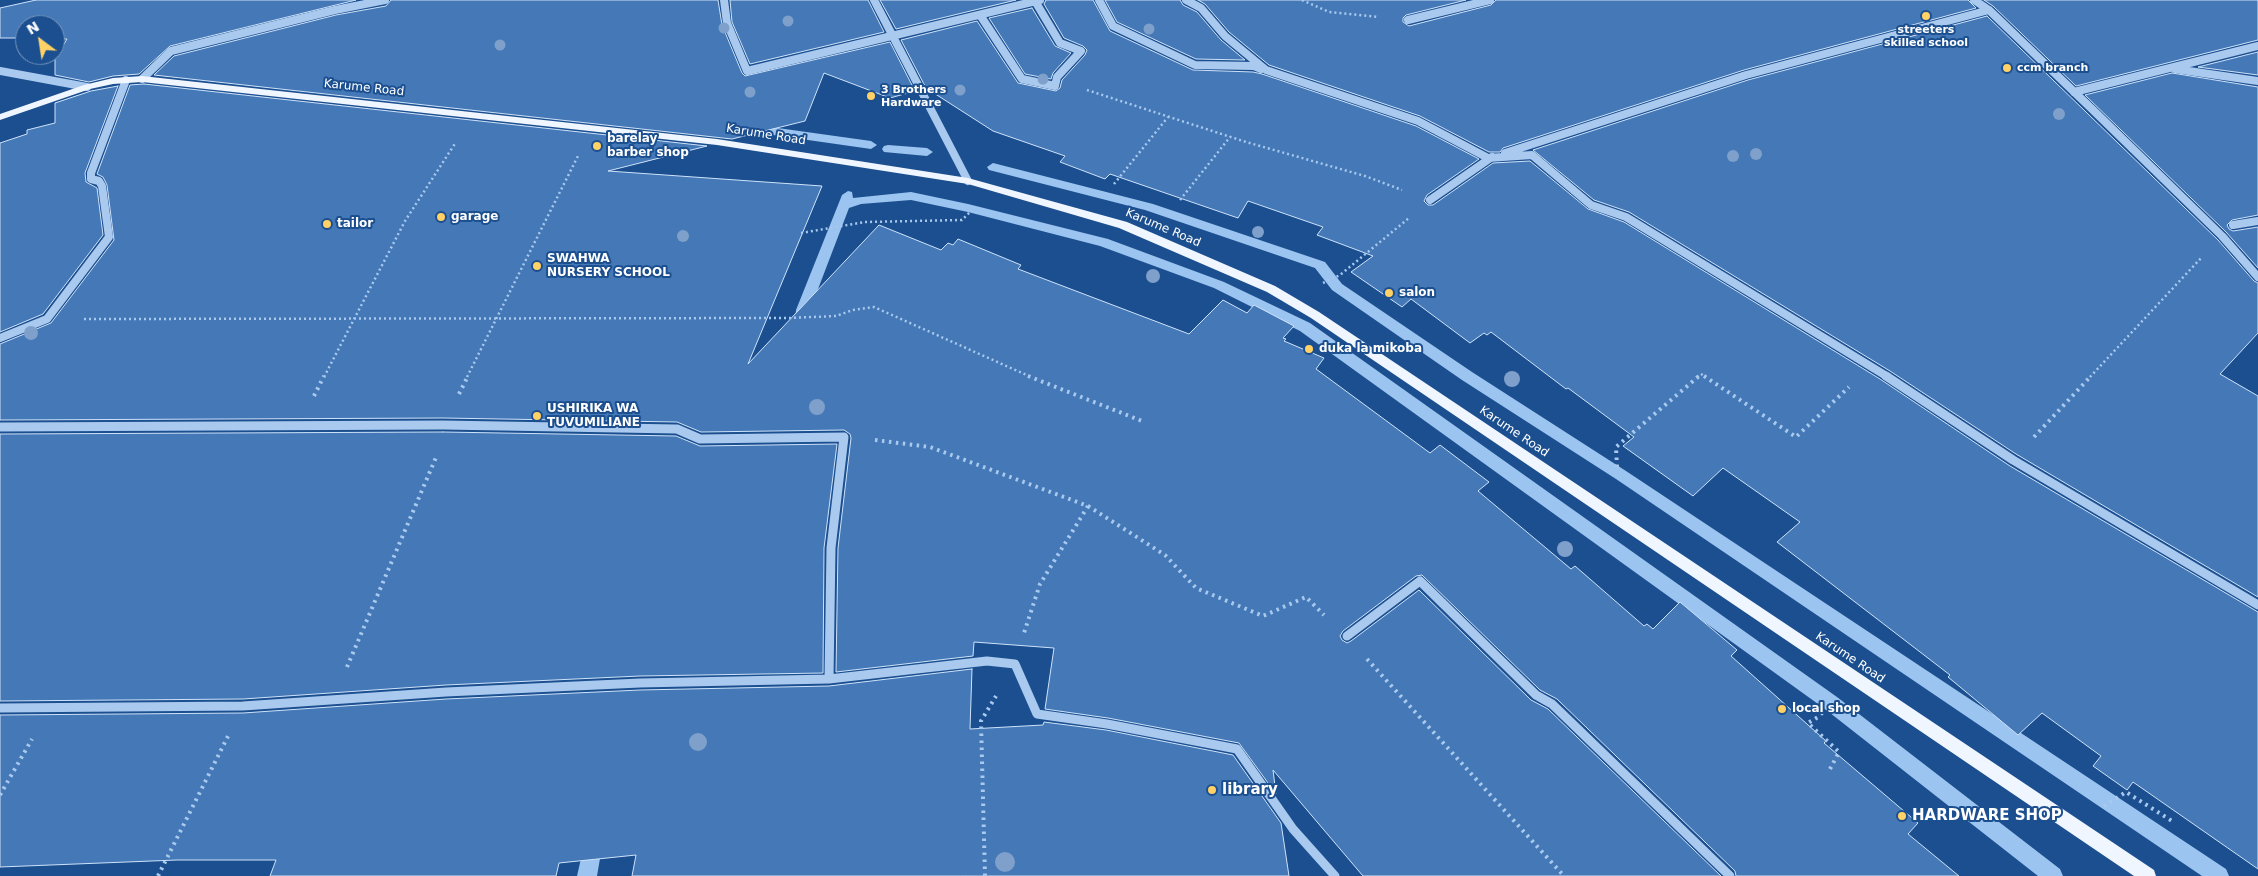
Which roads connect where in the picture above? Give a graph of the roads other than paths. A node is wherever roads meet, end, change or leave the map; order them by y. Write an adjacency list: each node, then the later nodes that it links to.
1 (385, 0): 17 (street)
2 (724, 0): 12 (street)
3 (874, 0): 12 (street)
4 (1099, 0): 15 (street)
5 (1186, 0): 15 (street)
6 (1490, 0): 11 (street)
7 (1974, 0): 9 (street)
8 (1037, 1): 10 (street); 10 (street)
9 (1989, 10): 21 (street); 23 (street)
10 (980, 15): 12 (street)
11 (1408, 20)
12 (892, 37): 24 (street)
13 (2258, 46): 14 (street)
14 (2170, 68): 19 (street); 21 (street)
15 (1266, 70): 23 (street)
16 (0, 71): 20 (street)
17 (142, 79): 18 (main road, Karume Road); 24 (main road, Karume Road)
18 (126, 80): 20 (main road, Karume Road); 29 (street)
19 (2258, 81)
20 (87, 87): 22 (main road, Karume Road)
21 (2074, 92): 28 (street)
22 (0, 117)
23 (1488, 158): 25 (street); 32 (street)
24 (968, 181): 38 (main road, Karume Road)
25 (1430, 200)
26 (2258, 221): 27 (street)
27 (2232, 225)
28 (2258, 277)
29 (0, 338)
30 (0, 427): 31 (street)
31 (677, 429): 34 (street)
32 (2258, 605)
33 (1347, 636): 37 (street)
34 (830, 679): 35 (street); 36 (street)
35 (0, 708)
36 (1335, 876)
37 (1730, 876)
38 (2148, 876)

